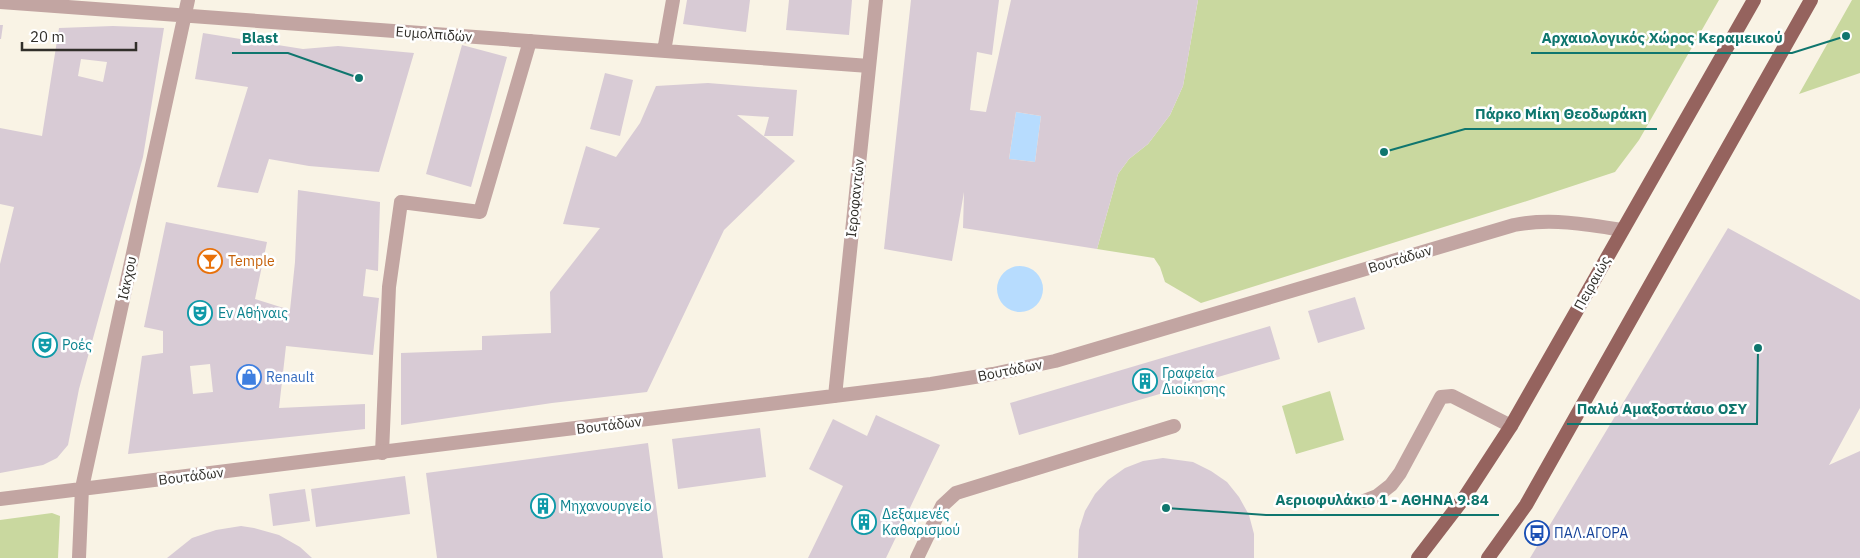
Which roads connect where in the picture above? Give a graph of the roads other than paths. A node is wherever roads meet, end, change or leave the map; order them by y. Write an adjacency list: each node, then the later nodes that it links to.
1 (188, 0): 7 (street, Ιάκχου)
2 (673, 0): 9 (street)
3 (876, 0): 10 (street, Ιεροφαντών)
4 (1754, 0): 11 (main road, Πειραιώς)
5 (1811, 0): 22 (main road)
6 (0, 2): 7 (street, Ευμολπιδών)
7 (184, 16): 8 (street, Ευμολπιδών); 16 (street, Ιάκχου)
8 (530, 41): 9 (street, Ευμολπιδών); 15 (street)
9 (664, 51): 10 (street, Ευμολπιδών)
10 (869, 66): 12 (street, Ιεροφαντών)
11 (1622, 230): 12 (street, Βουτάδων); 14 (main road, Πειραιώς)
12 (835, 396): 15 (street, Βουτάδων)
13 (1174, 426): 20 (street)
14 (1512, 426): 18 (street); 21 (main road, Πειραιώς)
15 (382, 453): 16 (street, Βουτάδων)
16 (82, 488): 17 (street, Βουτάδων); 19 (street, Ιάκχου)
17 (0, 499)
18 (1364, 501)
19 (79, 558)
20 (917, 558)
21 (1418, 558)
22 (1488, 558)

